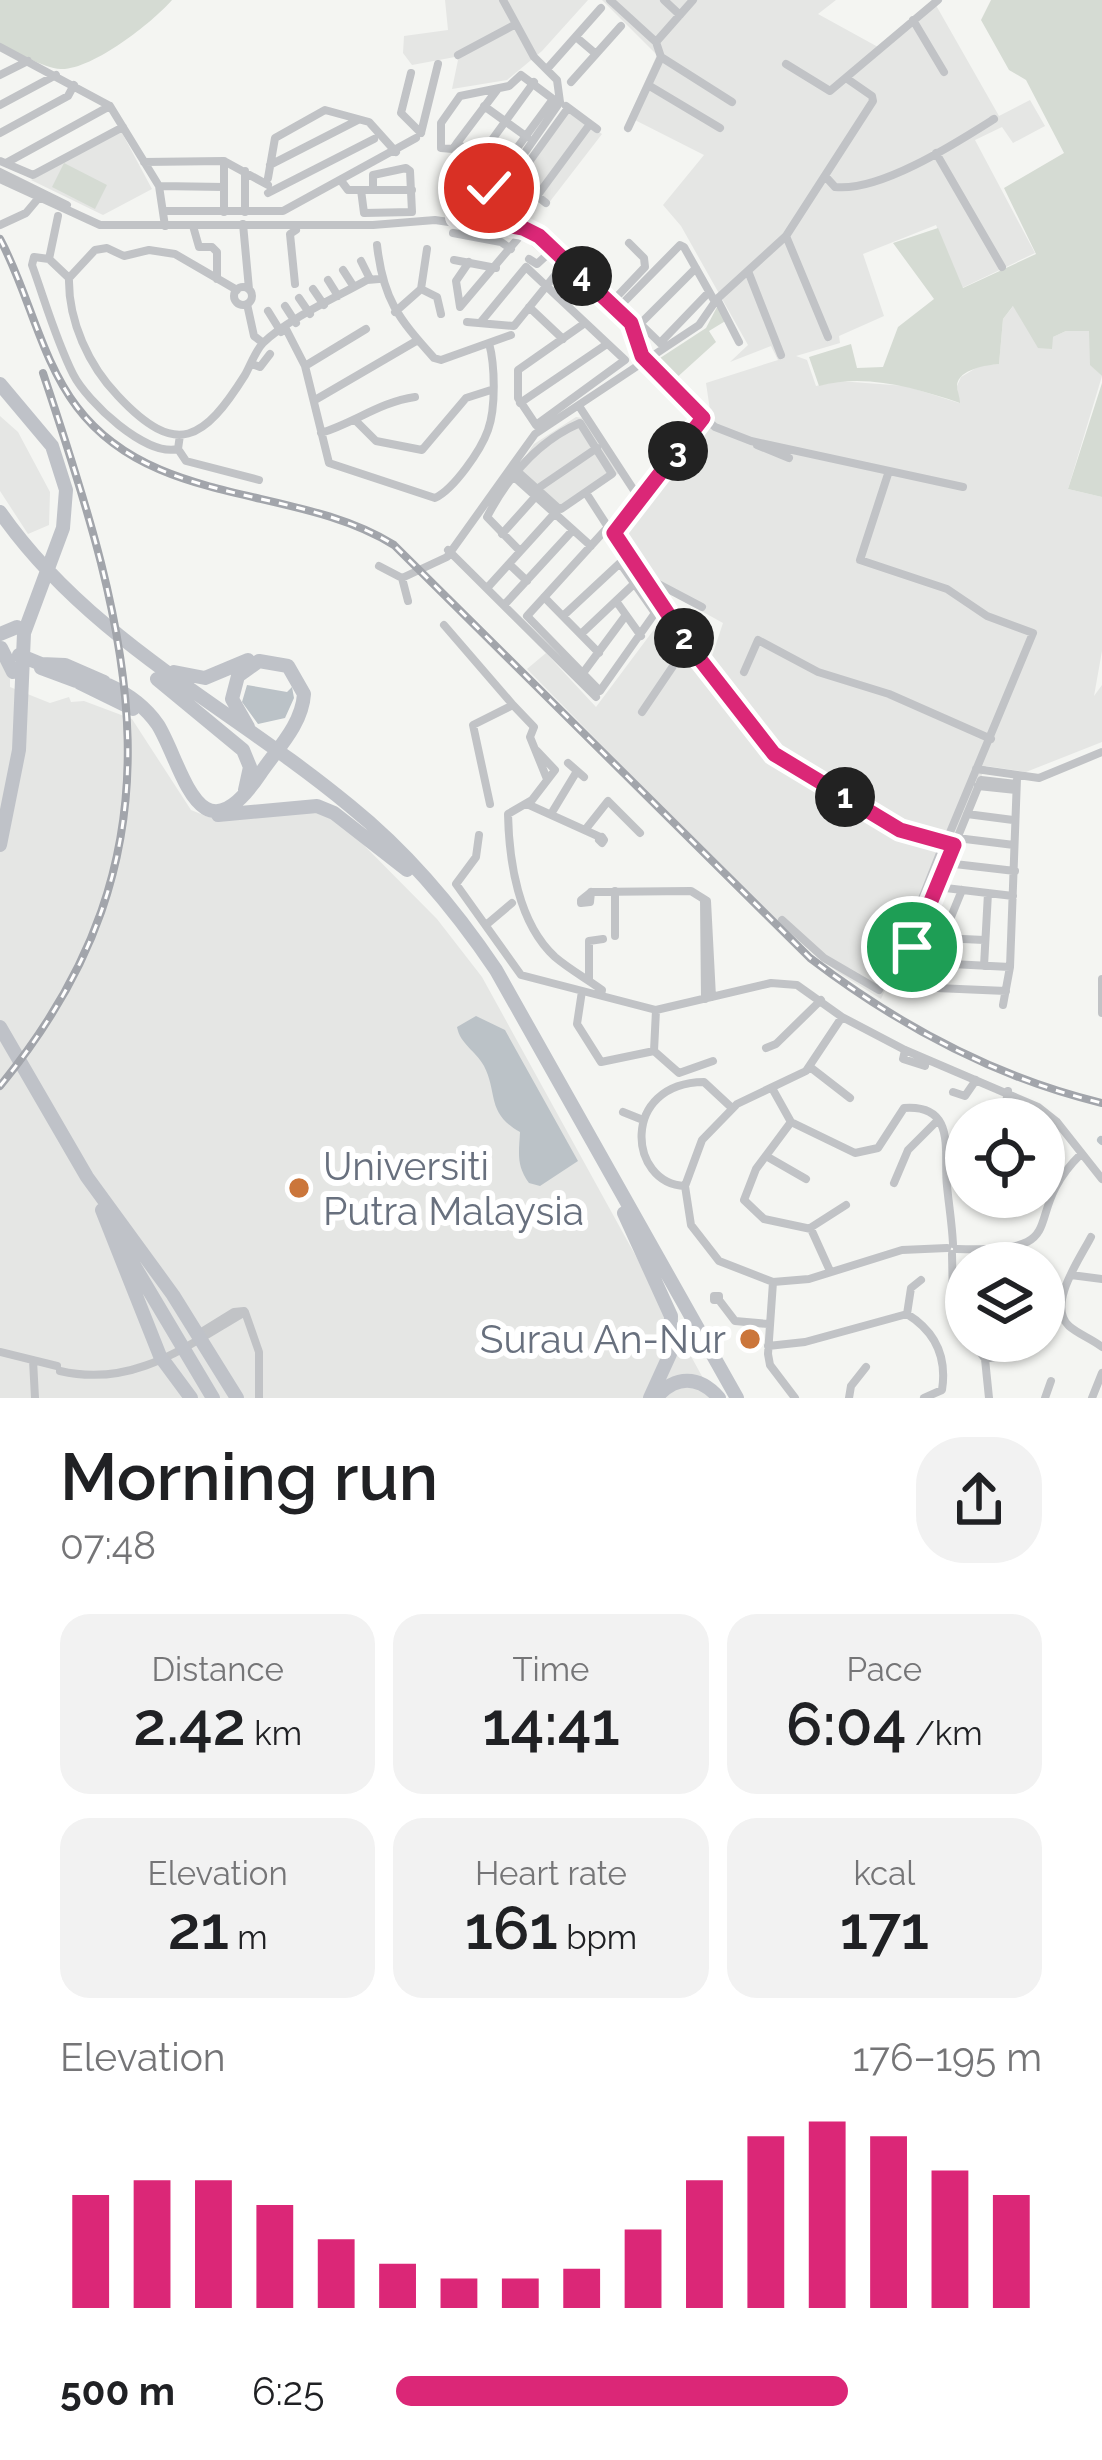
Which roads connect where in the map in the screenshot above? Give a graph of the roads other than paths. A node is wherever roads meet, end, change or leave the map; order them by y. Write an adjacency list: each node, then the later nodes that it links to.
1 (501, 0): 9 (street)
2 (610, 0): 12 (street)
3 (664, 0): 7 (street)
4 (693, 0): 7 (street)
5 (938, 0): 8 (street)
6 (601, 8): 11 (street)
7 (680, 15): 12 (street)
8 (914, 20): 21 (street); 25 (street)
9 (516, 24): 15 (street); 20 (street)
10 (621, 26): 14 (street)
11 (576, 37): 14 (street); 20 (street)
12 (656, 42): 16 (street)
13 (0, 47): 17 (street)
14 (596, 54): 27 (street)
15 (458, 55)
16 (661, 57): 28 (street); 31 (street)
17 (28, 61): 23 (street); 24 (street)
18 (438, 64): 43 (street)
19 (786, 64): 25 (street)
20 (548, 69): 32 (street)
21 (944, 72)
22 (411, 73): 43 (street)
23 (0, 75)
24 (56, 75): 29 (street); 33 (street)
25 (846, 78): 57 (street)
26 (534, 82): 30 (street); 32 (street); 38 (street)
27 (572, 82)
28 (648, 85): 40 (street); 41 (street)
29 (73, 88): 35 (street); 42 (street)
30 (497, 89): 34 (street); 46 (street)
31 (732, 102)
32 (560, 103): 45 (street); 58 (street); 67 (street)
33 (0, 105)
34 (484, 106): 38 (street); 46 (street)
35 (109, 107): 39 (street); 54 (street)
36 (359, 119): 47 (street); 53 (street); 53 (street)
37 (994, 119): 48 (street)
38 (505, 122): 45 (street); 50 (street)
39 (124, 127): 52 (street); 54 (street)
40 (628, 128)
41 (720, 128)
42 (0, 133)
43 (419, 135): 47 (street)
44 (374, 139): 49 (street)
45 (529, 139): 50 (street); 58 (street)
46 (454, 146): 50 (street)
47 (399, 151): 56 (street)
48 (936, 153): 57 (street); 91 (street)
49 (344, 155): 56 (street); 60 (street)
50 (478, 159)
51 (224, 161): 52 (street); 55 (street); 62 (street)
52 (144, 162): 61 (street)
53 (269, 166): 60 (street)
54 (1, 169): 66 (street)
55 (245, 170): 60 (street); 74 (street)
56 (355, 175): 59 (street)
57 (825, 176): 80 (street)
58 (513, 177): 67 (street); 72 (street)
59 (342, 182): 63 (street); 70 (street)
60 (268, 185): 70 (street)
61 (159, 187): 62 (street); 73 (street)
62 (224, 187): 69 (street)
63 (361, 190): 64 (street); 75 (street)
64 (373, 190): 65 (street); 65 (street)
65 (412, 190): 75 (street)
66 (41, 195): 73 (street); 76 (street)
67 (536, 196): 68 (street)
68 (546, 203)
69 (224, 212): 73 (street); 74 (street)
70 (268, 212): 74 (street)
71 (58, 216): 85 (street)
72 (457, 219): 75 (street); 81 (street)
73 (165, 220): 74 (street); 77 (street)
74 (244, 220): 75 (street); 77 (street); 78 (street); 103 (street)
75 (373, 220): 78 (street)
76 (0, 225)
77 (193, 226): 98 (street)
78 (315, 226): 100 (street)
79 (453, 233): 81 (street)
80 (786, 236): 95 (street); 125 (street)
81 (519, 238): 90 (street); 90 (street); 92 (street)
82 (629, 244): 110 (street)
83 (377, 245): 97 (street)
84 (427, 249): 105 (street)
85 (49, 259): 96 (street); 150 (street)
86 (454, 260): 88 (street)
87 (361, 261): 97 (street)
88 (469, 262): 92 (street); 92 (street)
89 (529, 264): 90 (street); 101 (street); 119 (street)
90 (560, 264): 101 (street); 110 (street)
91 (1002, 267)
92 (496, 268)
93 (696, 268): 108 (street); 110 (street); 121 (street)
94 (343, 270): 102 (street)
95 (748, 271): 108 (street); 132 (street)
96 (68, 278): 98 (street); 147 (street)
97 (374, 279): 102 (street); 114 (street)
98 (217, 280): 103 (street)
99 (328, 280): 106 (street)
100 (296, 284)
101 (546, 285): 112 (street); 120 (street)
102 (354, 287): 106 (street)
103 (243, 289): 128 (street)
104 (314, 289): 109 (street)
105 (421, 289): 114 (street); 116 (street)
106 (338, 296): 109 (street)
107 (299, 298): 115 (street)
108 (713, 298): 121 (street); 129 (street); 133 (street)
109 (324, 305): 115 (street)
110 (613, 305): 121 (street); 133 (street)
111 (285, 306): 118 (street)
112 (529, 307): 119 (street); 126 (street)
113 (268, 311): 123 (street)
114 (395, 312): 127 (street)
115 (310, 314): 118 (street)
116 (441, 314)
117 (466, 322): 119 (street)
118 (296, 323): 123 (street)
119 (480, 323)
120 (585, 323): 126 (street); 131 (street)
121 (640, 324)
122 (366, 329): 135 (street)
123 (283, 331): 128 (street); 135 (street)
124 (511, 335): 130 (street)
125 (828, 338)
126 (563, 339): 141 (street)
127 (418, 340): 130 (street); 140 (street)
128 (265, 342): 134 (street); 134 (street)
129 (740, 342)
130 (489, 343): 137 (street)
131 (607, 344): 141 (street); 145 (street)
132 (781, 355)
133 (644, 362): 142 (street); 143 (street)
134 (252, 364): 147 (street)
135 (305, 366): 140 (street)
136 (0, 384): 167 (highway)
137 (491, 390): 144 (street); 146 (street)
138 (415, 397): 144 (street)
139 (0, 398): 167 (highway)
140 (316, 400): 146 (street)
141 (520, 403): 145 (street)
142 (578, 406): 145 (street); 149 (street)
143 (703, 418): 148 (street); 158 (street)
144 (356, 421): 146 (street)
145 (538, 428): 152 (street)
146 (321, 433)
147 (180, 435): 150 (street)
148 (752, 441): 151 (street); 153 (street)
149 (600, 446): 152 (street); 156 (street); 156 (street); 158 (street)
150 (178, 448): 154 (street)
151 (789, 458)
152 (513, 472): 156 (street); 159 (street); 164 (street)
153 (889, 474): 155 (street); 201 (street)
154 (259, 480)
155 (963, 487)
156 (537, 493): 161 (street); 164 (street)
157 (588, 496): 165 (street)
158 (639, 498): 173 (street)
159 (485, 504): 170 (street); 174 (street)
160 (0, 512): 187 (highway)
161 (555, 514): 163 (street); 166 (street)
162 (0, 524): 196 (highway)
163 (573, 530): 165 (street); 172 (street)
164 (502, 534): 166 (street)
165 (591, 546): 175 (street)
166 (520, 551): 168 (street)
167 (50, 556): 171 (highway)
168 (508, 564): 172 (street); 174 (street)
169 (379, 566): 170 (street)
170 (402, 578): 176 (street)
171 (39, 580): 178 (highway); 185 (highway)
172 (526, 581): 179 (street)
173 (639, 582): 177 (street); 180 (street); 182 (street); 189 (street); 190 (street)
174 (488, 587): 179 (street)
175 (544, 597): 182 (street); 183 (street)
176 (408, 601)
177 (616, 601): 181 (street); 188 (street)
178 (32, 602): 185 (highway); 203 (highway)
179 (505, 604): 183 (street)
180 (702, 607)
181 (626, 615): 189 (street); 191 (street)
182 (563, 616): 188 (street)
183 (524, 619): 195 (street)
184 (444, 625): 199 (street)
185 (22, 632): 186 (highway); 192 (highway); 193 (highway)
186 (0, 634)
187 (114, 634): 202 (highway); 208 (highway)
188 (580, 634): 191 (street)
189 (640, 636): 195 (street)
190 (688, 644): 200 (street); 223 (street)
191 (599, 652): 195 (street)
192 (17, 661): 193 (highway); 198 (highway); 213 (highway)
193 (47, 666): 198 (highway); 210 (highway); 214 (highway)
194 (744, 672): 201 (street)
195 (580, 676): 197 (street)
196 (158, 679): 210 (highway); 228 (highway)
197 (596, 697)
198 (27, 702): 226 (highway)
199 (513, 705): 211 (street); 212 (street)
200 (642, 712)
201 (991, 739): 207 (street)
202 (283, 746): 205 (highway); 208 (highway)
203 (17, 748): 218 (highway); 224 (highway)
204 (1102, 749): 209 (street)
205 (270, 763): 210 (highway); 214 (highway)
206 (568, 763): 215 (street)
207 (976, 769): 209 (street); 223 (street)
208 (313, 777): 317 (highway)
209 (1016, 784): 216 (street); 217 (street)
210 (234, 803)
211 (490, 804)
212 (527, 804): 215 (street); 247 (street)
213 (0, 807)
214 (206, 812): 228 (highway)
215 (551, 814): 219 (street)
216 (967, 814): 217 (street); 223 (street)
217 (1012, 820): 225 (street)
218 (0, 823)
219 (585, 830): 220 (street); 222 (street)
220 (640, 833)
221 (479, 835): 238 (street)
222 (600, 837)
223 (950, 842): 225 (street); 227 (street); 237 (street)
224 (0, 845)
225 (1014, 845): 229 (street)
226 (0, 854)
227 (946, 863): 229 (street); 230 (street)
228 (406, 870): 283 (highway)
229 (1015, 871): 235 (street)
230 (937, 887): 231 (street); 248 (street)
231 (962, 890): 234 (street); 240 (street)
232 (615, 891): 233 (street); 239 (street); 252 (street)
233 (591, 892)
234 (988, 893): 235 (street); 242 (street)
235 (1013, 896): 245 (street)
236 (512, 903): 238 (street)
237 (782, 920)
238 (486, 925): 249 (street)
239 (615, 936)
240 (942, 938): 242 (street); 243 (street)
241 (603, 939): 247 (street)
242 (985, 940): 244 (street)
243 (932, 963): 244 (street); 248 (street)
244 (984, 966): 245 (street)
245 (1010, 967): 250 (street)
246 (1102, 979): 256 (street)
247 (590, 980): 251 (street)
248 (922, 988): 250 (street)
249 (582, 991): 251 (street); 261 (street)
250 (1006, 991): 254 (street)
251 (601, 995): 255 (street)
252 (709, 998): 253 (street); 255 (street)
253 (821, 1000): 257 (street); 259 (street)
254 (1003, 1005)
255 (656, 1010): 261 (street)
256 (1102, 1012)
257 (842, 1017): 260 (street); 264 (street)
258 (2, 1038): 282 (highway)
259 (766, 1048)
260 (905, 1050): 263 (street); 265 (street)
261 (654, 1052): 262 (street)
262 (713, 1061)
263 (925, 1066)
264 (810, 1067): 266 (street); 269 (street)
265 (976, 1080): 267 (street); 268 (street)
266 (772, 1088): 271 (street); 275 (street)
267 (953, 1092)
268 (1008, 1092): 270 (street); 276 (street); 278 (street)
269 (850, 1098)
270 (1007, 1098)
271 (732, 1108): 273 (street); 281 (street)
272 (622, 1112): 273 (street)
273 (644, 1120): 281 (street)
274 (937, 1121): 275 (street); 280 (street); 285 (street)
275 (790, 1122): 277 (street)
276 (1081, 1154): 278 (street); 286 (street)
277 (766, 1156): 279 (street); 288 (street)
278 (1102, 1176)
279 (806, 1179)
280 (894, 1184)
281 (685, 1186): 292 (street)
282 (102, 1205): 296 (highway); 299 (highway)
283 (624, 1213): 315 (highway); 316 (highway)
284 (1091, 1237): 289 (street)
285 (951, 1242)
286 (1031, 1242)
287 (945, 1249): 288 (street)
288 (830, 1271): 292 (street)
289 (1072, 1275): 290 (street); 298 (street)
290 (1102, 1279)
291 (921, 1280): 294 (street)
292 (773, 1282): 295 (street)
293 (718, 1300): 295 (street)
294 (907, 1314): 297 (street); 320 (street)
295 (768, 1324): 297 (street)
296 (189, 1342): 299 (street); 312 (highway); 313 (highway); 314 (street)
297 (768, 1346): 318 (street)
298 (1102, 1347)
299 (159, 1353): 303 (highway); 307 (street); 311 (highway)
300 (0, 1354): 301 (street)
301 (33, 1362): 304 (street); 308 (street)
302 (985, 1362): 321 (street)
303 (142, 1364): 307 (street)
304 (58, 1369): 307 (street); 308 (street)
305 (861, 1372): 319 (street)
306 (1102, 1373): 323 (street)
307 (96, 1375)
308 (35, 1379): 310 (street)
309 (1051, 1381): 322 (street)
310 (35, 1398)
311 (191, 1398)
312 (215, 1398)
313 (237, 1398)
314 (259, 1398)
315 (653, 1398): 316 (highway)
316 (723, 1398)
317 (741, 1398)
318 (795, 1398)
319 (850, 1398)
320 (924, 1398)
321 (988, 1398)
322 (1045, 1398)
323 (1092, 1398)

